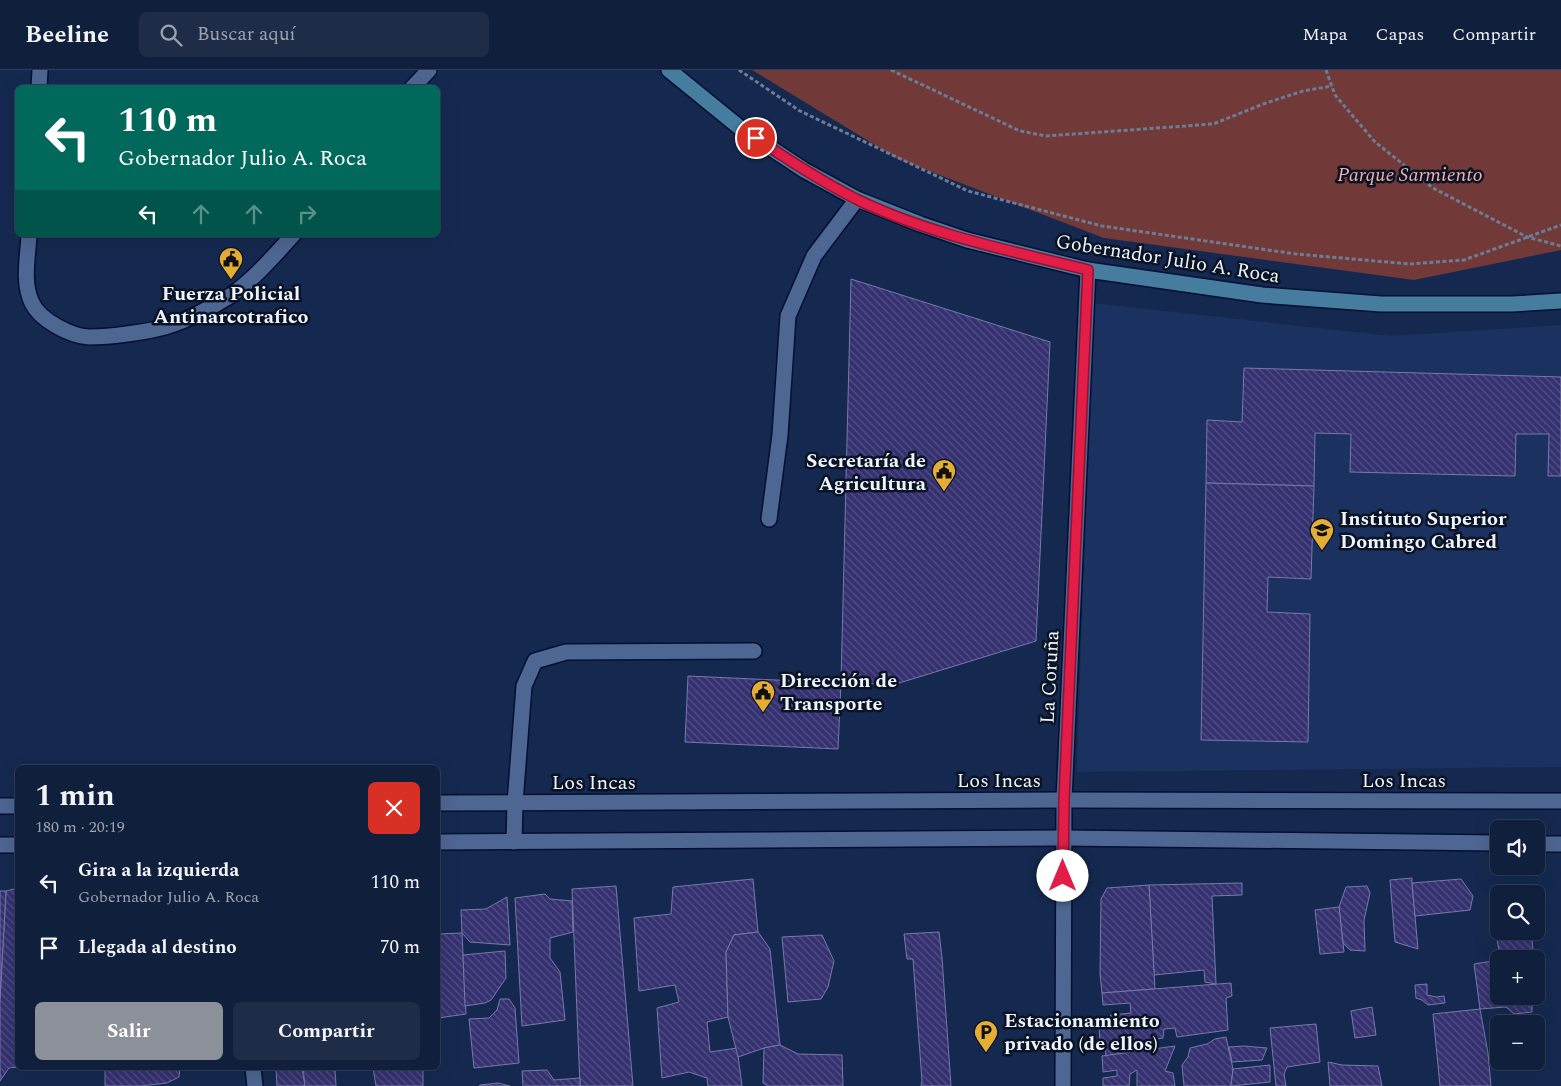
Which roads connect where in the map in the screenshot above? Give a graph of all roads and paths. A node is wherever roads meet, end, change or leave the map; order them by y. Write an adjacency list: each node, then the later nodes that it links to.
1 (40, 70): 7 (street)
2 (429, 70): 8 (street)
3 (669, 70): 10 (main road, Gobernador Julio A. Roca)
4 (739, 70): 14 (path)
5 (892, 70): 9 (path)
6 (1326, 70): 9 (path)
7 (39, 85)
8 (415, 85)
9 (1332, 86): 14 (path)
10 (858, 199): 16 (main road, Gobernador Julio A. Roca); 18 (street)
11 (1561, 225): 14 (path)
12 (29, 237): 13 (street)
13 (291, 237)
14 (1528, 237): 15 (path)
15 (1561, 246)
16 (1088, 270): 17 (main road, Gobernador Julio A. Roca); 20 (street, La Coruña)
17 (1561, 301)
18 (769, 519)
19 (754, 651): 23 (street)
20 (1064, 800): 21 (street, Los Incas); 23 (street, Los Incas); 26 (street, La Coruña)
21 (1561, 801)
22 (440, 803): 23 (street, Los Incas)
23 (514, 803): 28 (street)
24 (0, 806): 25 (street)
25 (15, 806)
26 (1064, 838): 28 (street); 29 (street); 36 (street, La Coruña)
27 (440, 842): 28 (street)
28 (514, 842)
29 (1490, 843)
30 (1545, 844): 31 (street)
31 (1561, 844)
32 (0, 845): 33 (street)
33 (15, 845)
34 (253, 1070): 35 (street)
35 (255, 1086)
36 (1063, 1086)

